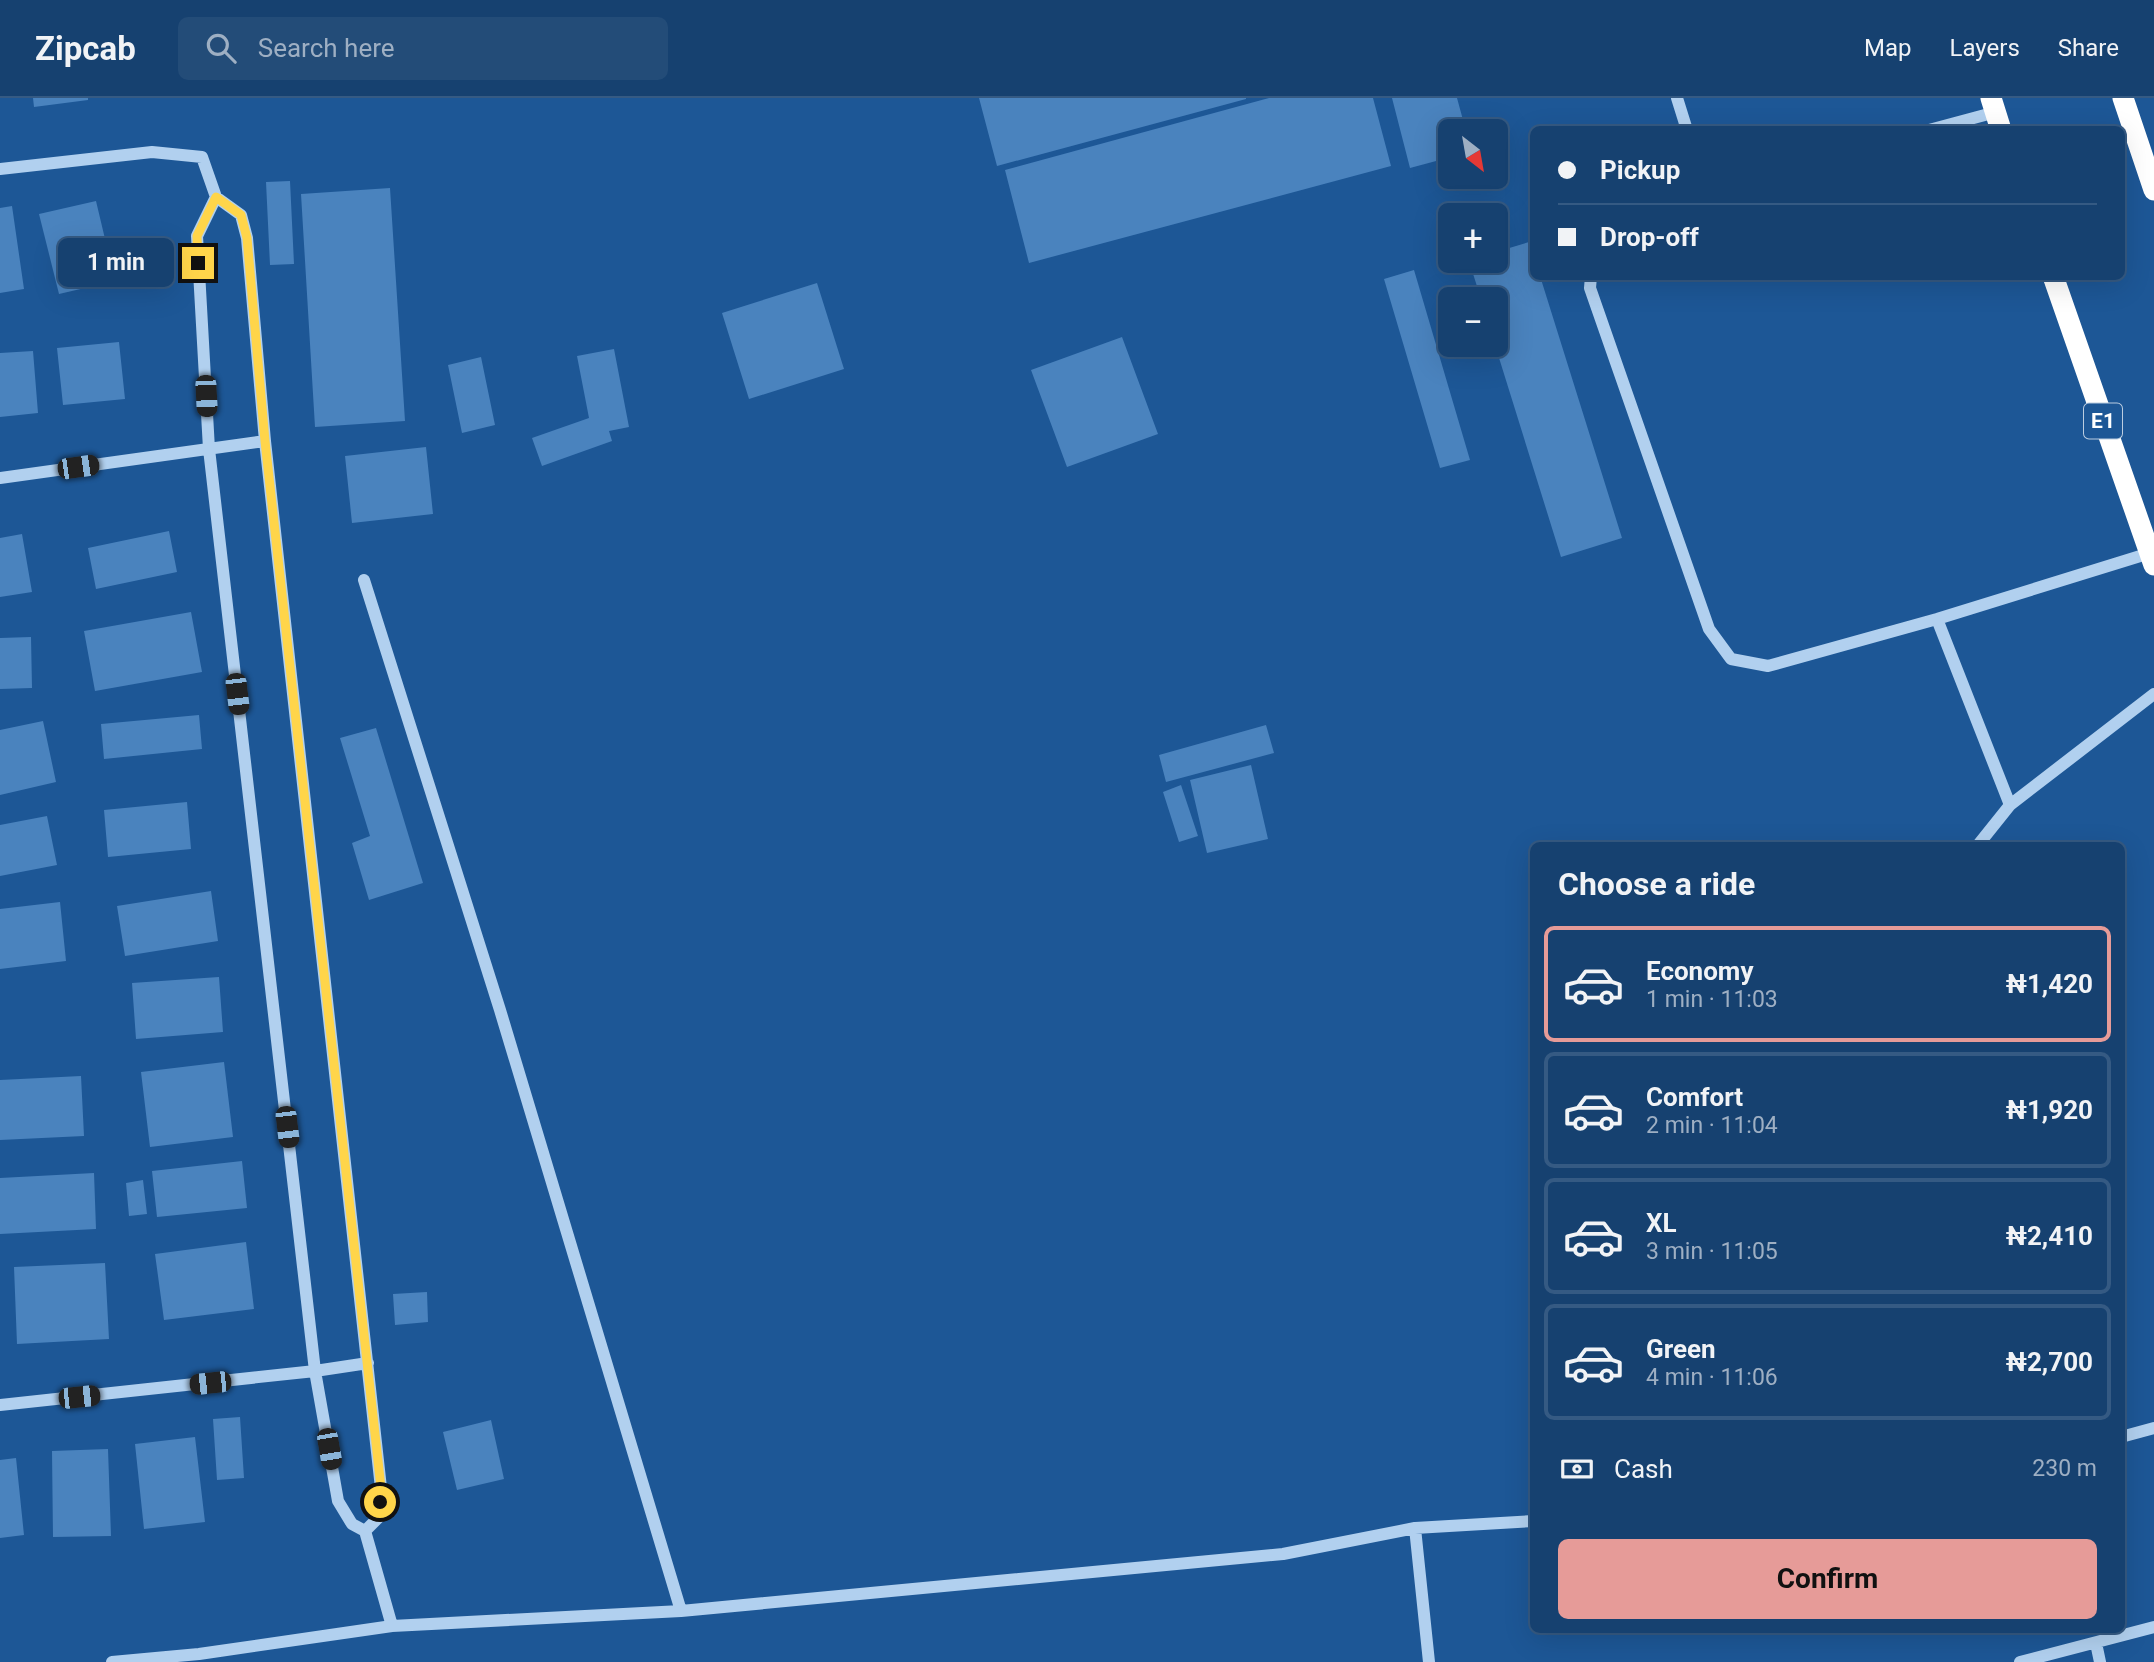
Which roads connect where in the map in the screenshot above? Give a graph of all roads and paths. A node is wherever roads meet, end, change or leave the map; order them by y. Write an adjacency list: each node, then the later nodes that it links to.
1 (1677, 98): 4 (street)
2 (2123, 98): 7 (highway)
3 (1996, 113): 5 (street)
4 (1686, 126)
5 (1945, 126)
6 (0, 169): 8 (street)
7 (2154, 190)
8 (216, 197): 11 (street); 12 (street)
9 (1591, 280): 16 (street)
10 (2054, 280): 14 (highway, E1)
11 (265, 441): 12 (street); 20 (street)
12 (209, 449): 13 (street); 21 (street)
13 (0, 478)
14 (2152, 559): 16 (street)
15 (363, 580): 28 (street)
16 (1937, 619): 18 (street)
17 (2154, 694): 18 (street)
18 (2010, 805): 19 (street)
19 (1980, 842)
20 (368, 1363): 21 (street); 27 (street)
21 (315, 1371): 22 (street); 27 (street)
22 (0, 1405)
23 (2154, 1428): 24 (street)
24 (2125, 1436)
25 (1530, 1521): 26 (street)
26 (1415, 1528): 28 (street); 33 (street)
27 (365, 1531): 29 (street)
28 (681, 1611): 29 (street)
29 (392, 1626): 32 (street)
30 (2154, 1628): 31 (street)
31 (2096, 1643): 34 (street); 35 (street)
32 (111, 1662)
33 (1429, 1662)
34 (2022, 1662)
35 (2099, 1662)

